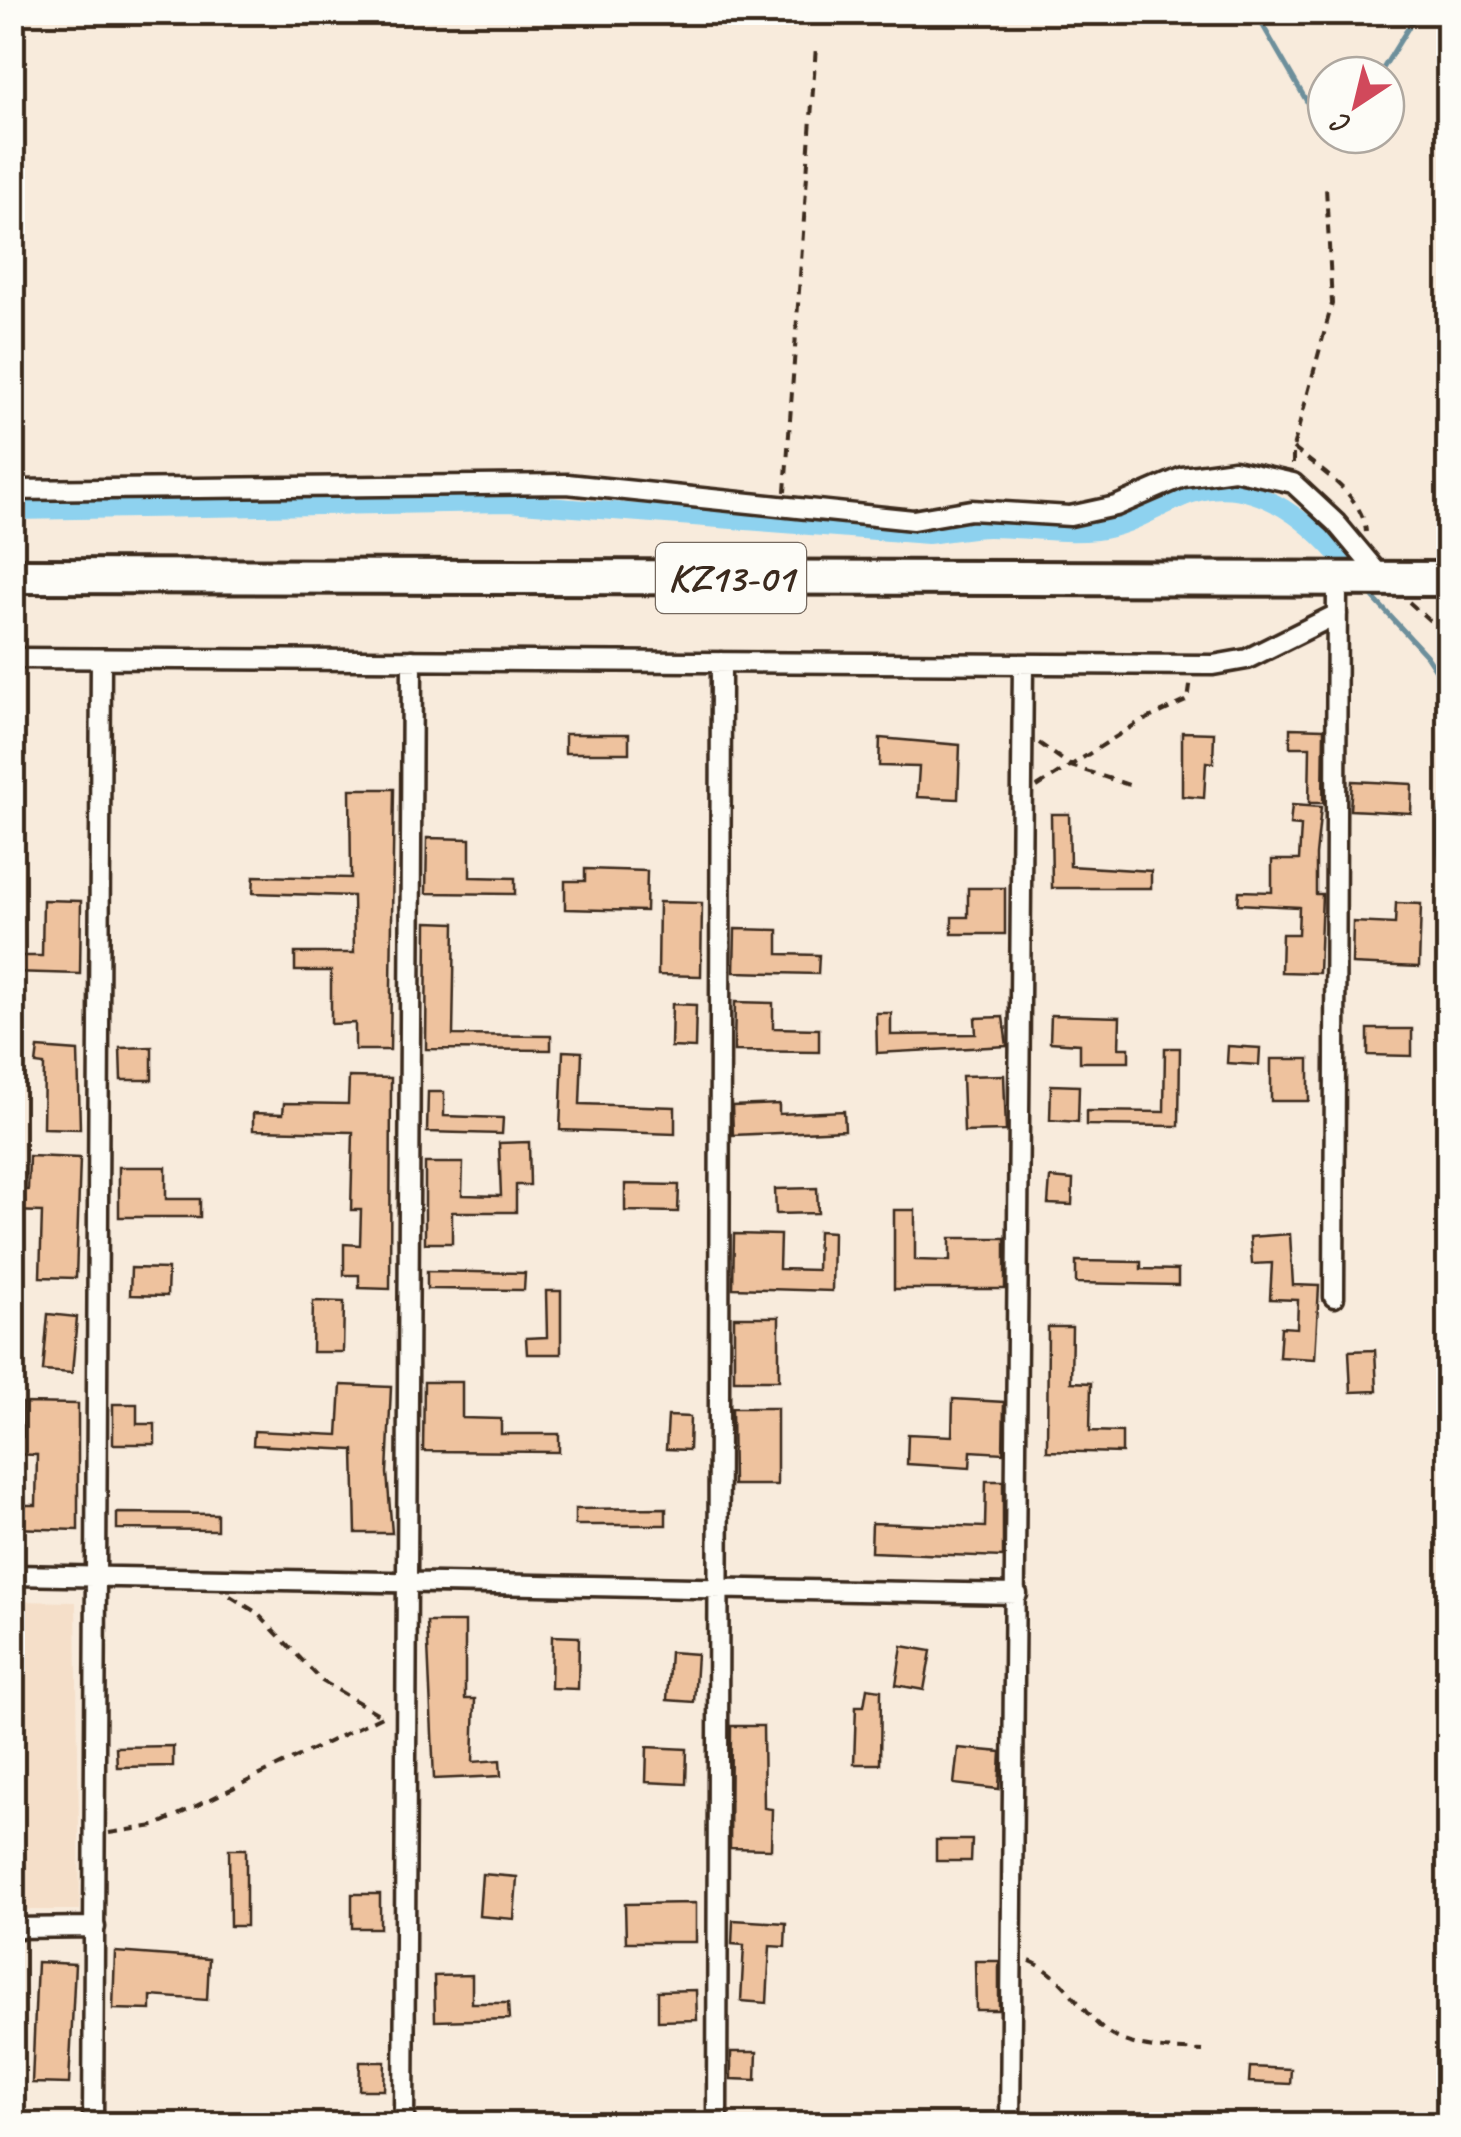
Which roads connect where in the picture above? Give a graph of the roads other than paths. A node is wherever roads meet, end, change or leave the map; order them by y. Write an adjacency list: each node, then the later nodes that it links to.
1 (12, 490): 2 (street)
2 (1376, 570): 4 (highway, KZ13-01); 5 (highway, KZ13-01)
3 (12, 576): 5 (highway, KZ13-01)
4 (1448, 579)
5 (1337, 580): 6 (street)
6 (1337, 614): 11 (street); 12 (street)
7 (12, 658): 8 (street)
8 (101, 658): 9 (street); 14 (street)
9 (412, 660): 10 (street); 15 (street)
10 (721, 662): 11 (street); 16 (street)
11 (1023, 664): 17 (street)
12 (1334, 1296)
13 (12, 1574): 14 (street)
14 (94, 1576): 15 (street); 19 (street)
15 (407, 1582): 16 (street); 21 (street)
16 (718, 1588): 17 (street); 22 (street)
17 (1017, 1594): 23 (street)
18 (12, 1928): 19 (street)
19 (96, 1928): 20 (street)
20 (93, 2124)
21 (404, 2124)
22 (717, 2124)
23 (1010, 2124)

